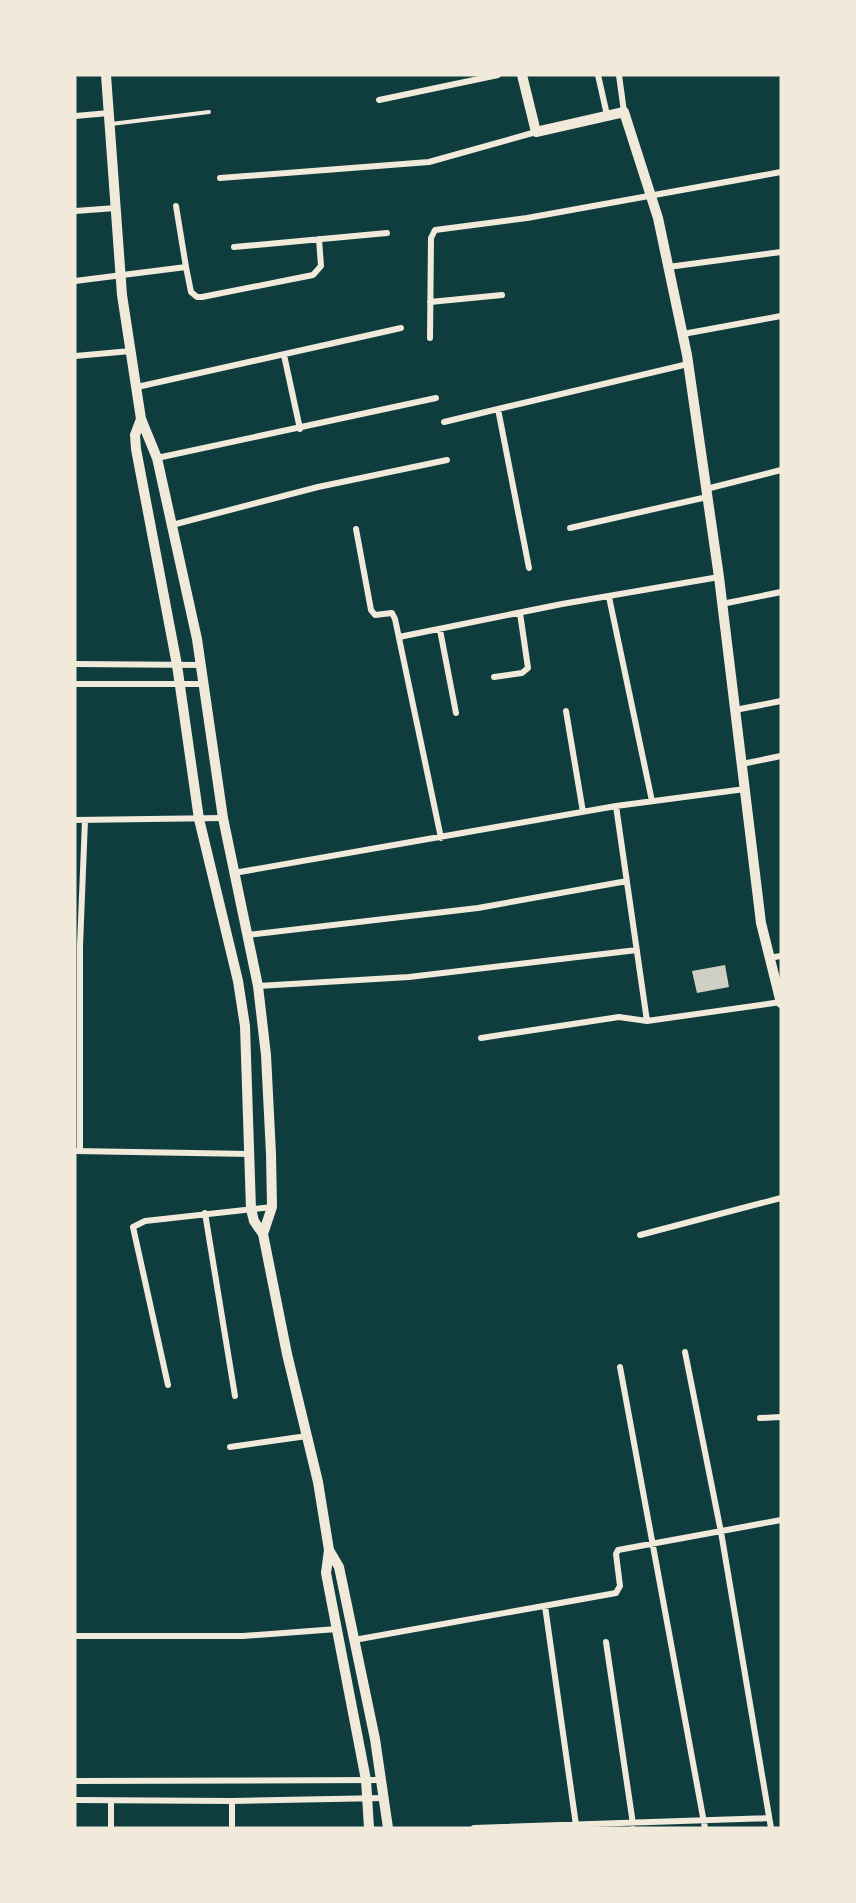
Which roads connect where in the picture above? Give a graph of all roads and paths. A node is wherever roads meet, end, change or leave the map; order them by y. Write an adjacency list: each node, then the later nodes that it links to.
1 (106, 75): 11 (street)
2 (498, 75): 6 (street)
3 (522, 75): 12 (street)
4 (598, 75): 10 (street)
5 (620, 75): 8 (street)
6 (379, 100)
7 (209, 112): 11 (lane)
8 (624, 112): 10 (street); 15 (street)
9 (75, 116): 11 (street)
10 (607, 116): 12 (street)
11 (110, 119): 17 (street)
12 (536, 132): 14 (street)
13 (781, 172): 15 (street)
14 (220, 178)
15 (651, 197): 24 (street); 28 (street)
16 (176, 206): 23 (street)
17 (116, 208): 18 (street); 25 (street)
18 (75, 211)
19 (387, 233): 20 (street)
20 (320, 239): 21 (street); 23 (street)
21 (234, 247)
22 (781, 254): 24 (street)
23 (186, 267): 25 (street)
24 (668, 267): 31 (street)
25 (121, 277): 26 (street); 33 (street)
26 (75, 281)
27 (502, 296): 28 (street)
28 (430, 302): 32 (street)
29 (781, 316): 31 (street)
30 (401, 328): 34 (street)
31 (683, 334): 36 (street)
32 (430, 338)
33 (131, 351): 35 (street); 37 (street)
34 (284, 355): 37 (street); 42 (street)
35 (75, 356)
36 (688, 364): 39 (street); 46 (street)
37 (136, 387): 40 (street)
38 (436, 398): 42 (street)
39 (498, 409): 41 (street); 50 (street)
40 (141, 419): 43 (street); 59 (street)
41 (444, 422)
42 (300, 429): 43 (street)
43 (157, 458): 47 (street)
44 (447, 460): 47 (street)
45 (781, 470): 46 (street)
46 (706, 493): 48 (street); 51 (street)
47 (172, 525): 60 (street)
48 (570, 528)
49 (356, 529): 57 (street)
50 (530, 568)
51 (718, 577): 53 (street); 54 (street)
52 (781, 592): 54 (street)
53 (609, 597): 55 (street); 72 (street)
54 (722, 604): 66 (street)
55 (520, 613): 56 (street); 61 (street)
56 (440, 630): 57 (street); 68 (street)
57 (399, 637): 79 (street)
58 (75, 664): 59 (street)
59 (177, 665): 60 (street); 63 (street)
60 (201, 665): 64 (street)
61 (494, 677)
62 (75, 684): 63 (street)
63 (179, 684): 64 (street); 76 (street)
64 (205, 684): 75 (street)
65 (781, 701): 66 (street)
66 (735, 710): 70 (street)
67 (566, 711): 74 (street)
68 (456, 713)
69 (781, 756): 70 (street)
70 (742, 764): 71 (street)
71 (745, 789): 72 (street); 86 (street)
72 (652, 801): 73 (street)
73 (616, 806): 74 (street); 81 (street)
74 (583, 812): 79 (street)
75 (223, 818): 76 (street); 80 (street)
76 (199, 819): 78 (street); 92 (street)
77 (75, 820): 78 (street)
78 (85, 820): 83 (street)
79 (441, 838): 80 (street)
80 (234, 873): 82 (street)
81 (627, 881): 82 (street); 84 (street)
82 (248, 935): 87 (street)
83 (78, 946): 95 (street)
84 (637, 951): 87 (street); 89 (street)
85 (781, 956): 86 (street)
86 (768, 958): 88 (street)
87 (258, 986): 91 (street)
88 (781, 1002): 89 (street)
89 (647, 1021): 90 (street)
90 (481, 1038)
91 (266, 1054): 92 (street); 93 (street)
92 (248, 1056): 94 (street)
93 (268, 1096): 94 (street); 98 (street)
94 (249, 1097): 96 (street)
95 (78, 1150): 96 (street)
96 (250, 1154): 99 (street)
97 (781, 1198): 102 (street)
98 (272, 1207): 99 (street); 101 (street)
99 (251, 1209): 100 (street); 101 (street)
100 (205, 1213): 105 (street); 106 (street)
101 (263, 1234): 109 (street)
102 (640, 1235)
103 (686, 1352): 112 (street)
104 (620, 1367): 113 (street)
105 (168, 1385)
106 (235, 1396)
107 (781, 1416): 108 (street)
108 (760, 1419)
109 (307, 1436): 110 (street); 114 (street)
110 (230, 1447)
111 (781, 1520): 112 (street)
112 (721, 1532): 113 (street); 128 (street)
113 (653, 1544): 115 (street); 130 (street)
114 (329, 1550): 116 (street); 118 (street)
115 (545, 1606): 118 (street); 131 (street)
116 (337, 1629): 117 (street); 120 (street)
117 (75, 1636)
118 (354, 1640): 121 (street)
119 (606, 1642): 129 (street)
120 (366, 1780): 121 (street); 122 (street); 123 (street)
121 (382, 1780): 124 (street)
122 (75, 1781)
123 (367, 1798): 124 (street); 127 (street); 134 (street)
124 (385, 1798): 135 (street)
125 (75, 1800): 126 (street)
126 (111, 1801): 127 (street); 132 (street)
127 (232, 1801): 133 (street)
128 (769, 1818): 130 (street); 137 (street)
129 (633, 1824): 130 (street); 131 (street)
130 (704, 1824)
131 (576, 1826): 136 (street)
132 (111, 1828)
133 (232, 1828)
134 (369, 1828)
135 (388, 1828)
136 (474, 1828)
137 (771, 1828)

